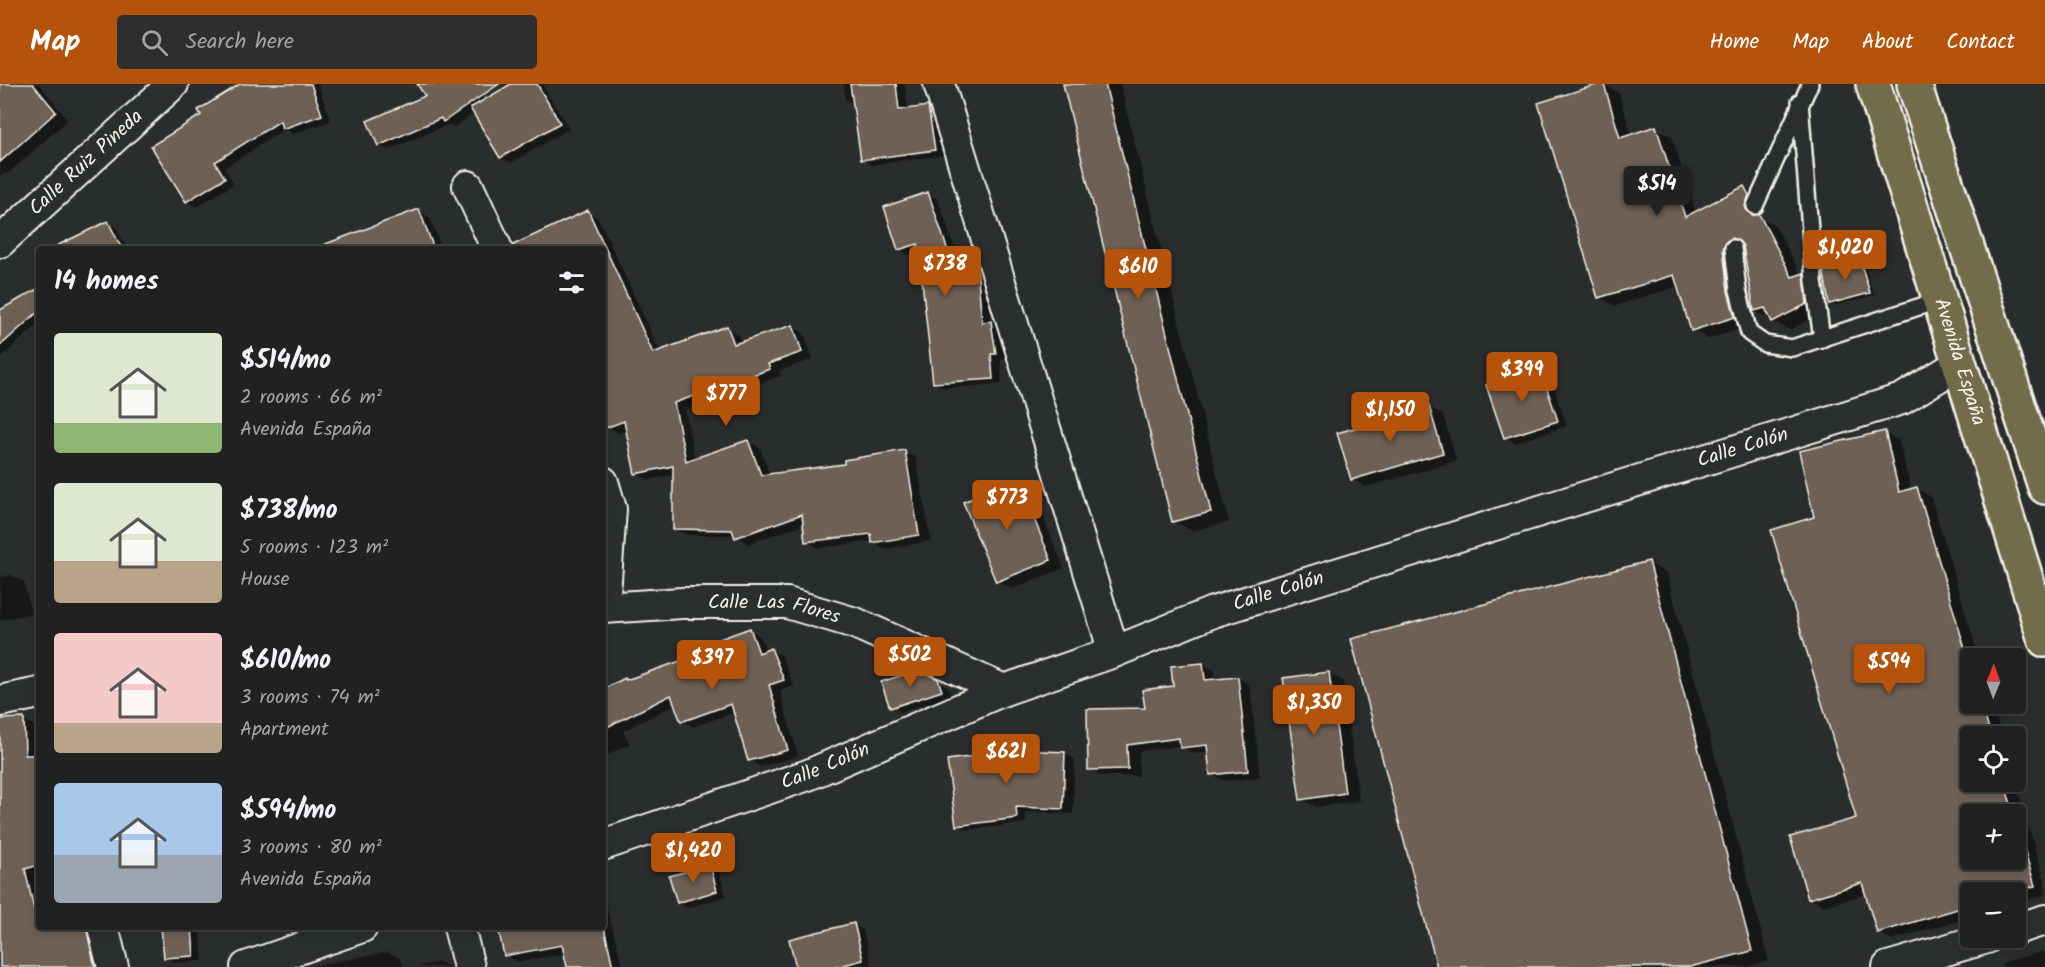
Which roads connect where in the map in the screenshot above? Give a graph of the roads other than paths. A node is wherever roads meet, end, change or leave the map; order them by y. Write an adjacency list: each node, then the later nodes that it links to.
1 (173, 84): 9 (street, Calle Ruiz Pineda)
2 (939, 84): 20 (street)
3 (1810, 84): 6 (lane)
4 (1873, 84): 12 (highway, Avenida España)
5 (1914, 84): 15 (highway)
6 (1800, 102): 8 (lane); 13 (lane)
7 (468, 186): 10 (street)
8 (1755, 206)
9 (0, 242)
10 (496, 246)
11 (1733, 248): 13 (lane)
12 (1940, 300): 13 (lane); 14 (highway, Avenida España)
13 (1822, 339)
14 (1959, 364): 19 (highway, Avenida España); 20 (street, Calle Colón)
15 (2045, 487)
16 (606, 492): 17 (street)
17 (606, 580)
18 (606, 608): 21 (street, Calle Las Flores)
19 (2045, 640)
20 (1114, 652): 21 (street, Calle Colón)
21 (1004, 690): 24 (street, Calle Colón)
22 (36, 694): 23 (street)
23 (0, 701)
24 (606, 843)
25 (2045, 920): 26 (street)
26 (2026, 926)
27 (105, 930): 31 (street)
28 (353, 930): 32 (street)
29 (460, 930): 33 (street)
30 (1960, 946): 34 (street)
31 (113, 967)
32 (246, 967)
33 (469, 967)
34 (1888, 967)

